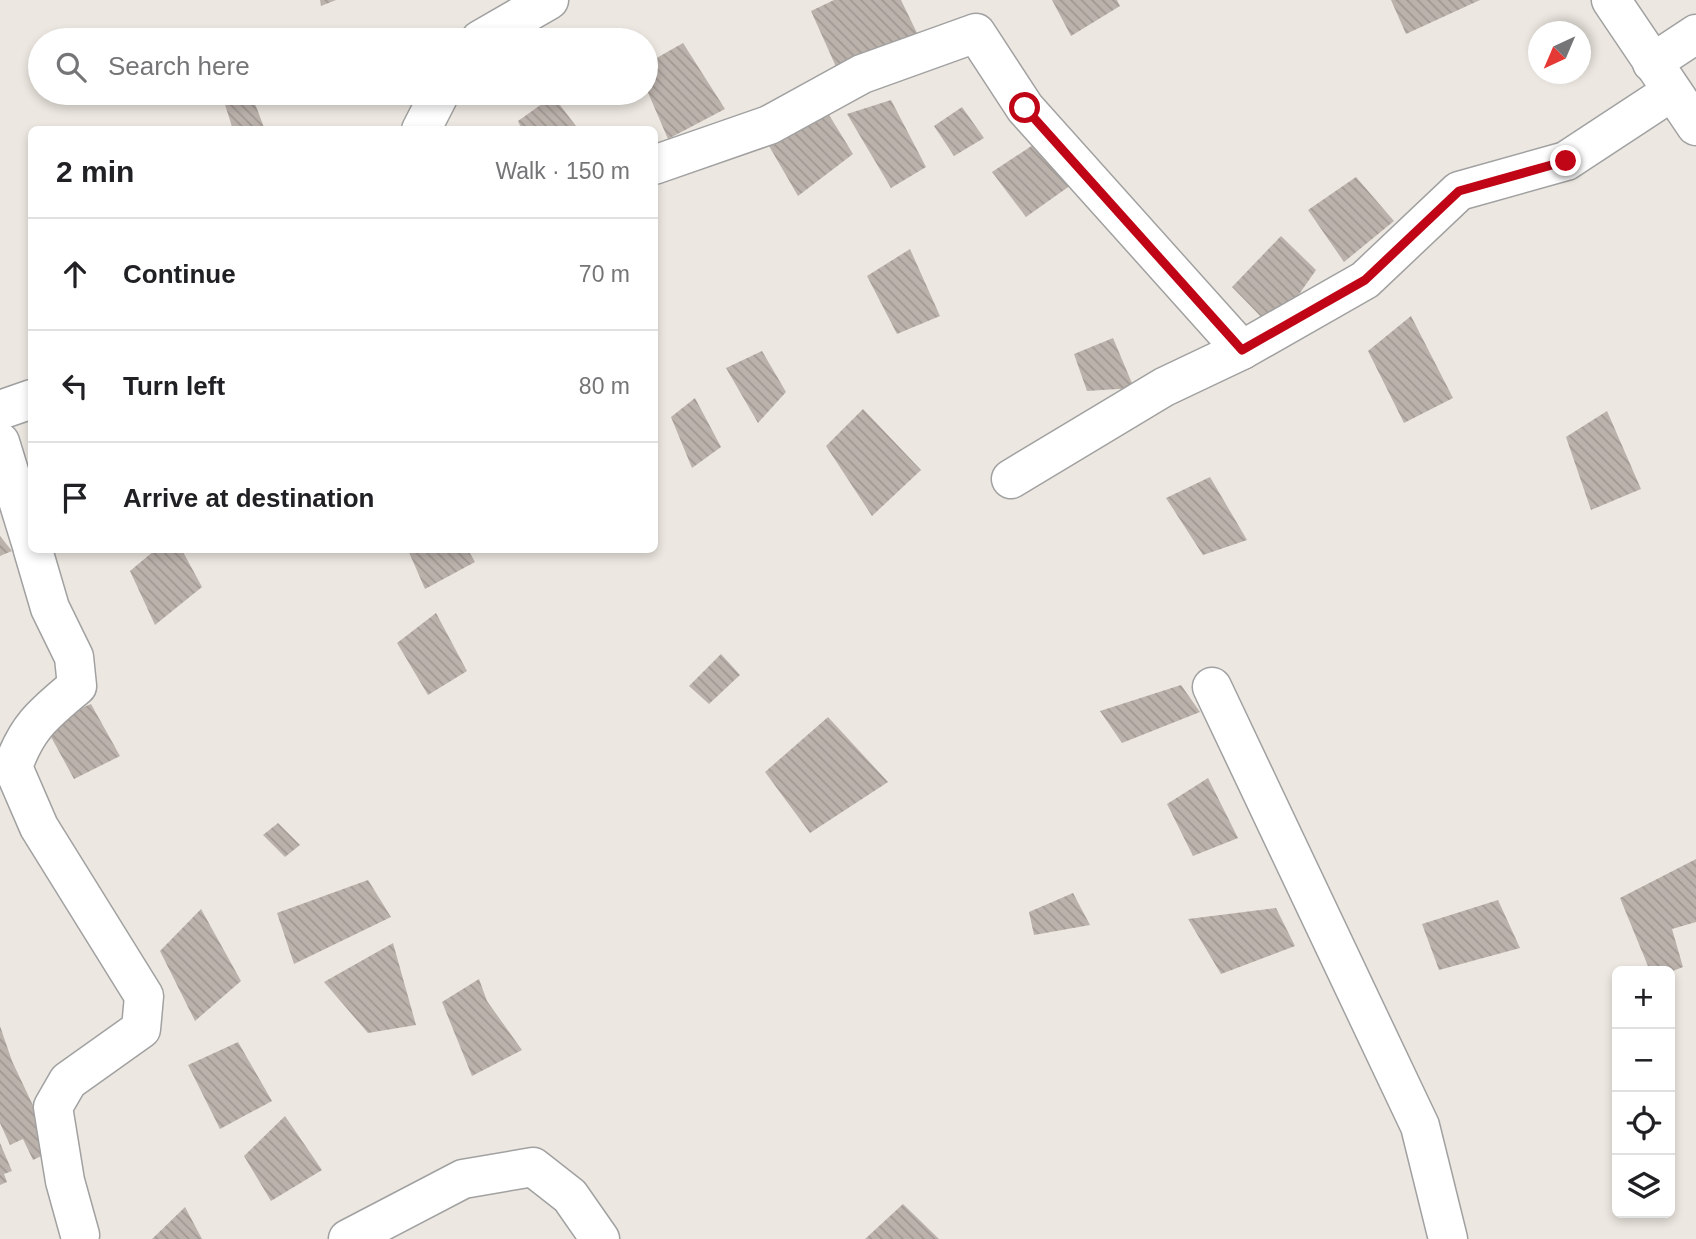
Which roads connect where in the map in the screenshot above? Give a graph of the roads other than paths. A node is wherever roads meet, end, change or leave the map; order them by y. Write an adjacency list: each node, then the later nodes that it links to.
1 (549, 0): 3 (street)
2 (1611, 0): 5 (street)
3 (501, 28)
4 (1696, 34): 5 (street)
5 (1661, 77): 8 (street); 10 (street)
6 (434, 105): 7 (street)
7 (423, 126)
8 (1696, 126)
9 (658, 164): 10 (street)
10 (1242, 350): 14 (street)
11 (28, 400): 12 (street)
12 (0, 410)
13 (0, 442): 15 (street)
14 (1011, 479)
15 (28, 535)
16 (34, 553): 18 (street)
17 (1212, 687): 21 (street)
18 (76, 1238)
19 (348, 1239): 20 (street)
20 (600, 1239)
21 (1448, 1239)

